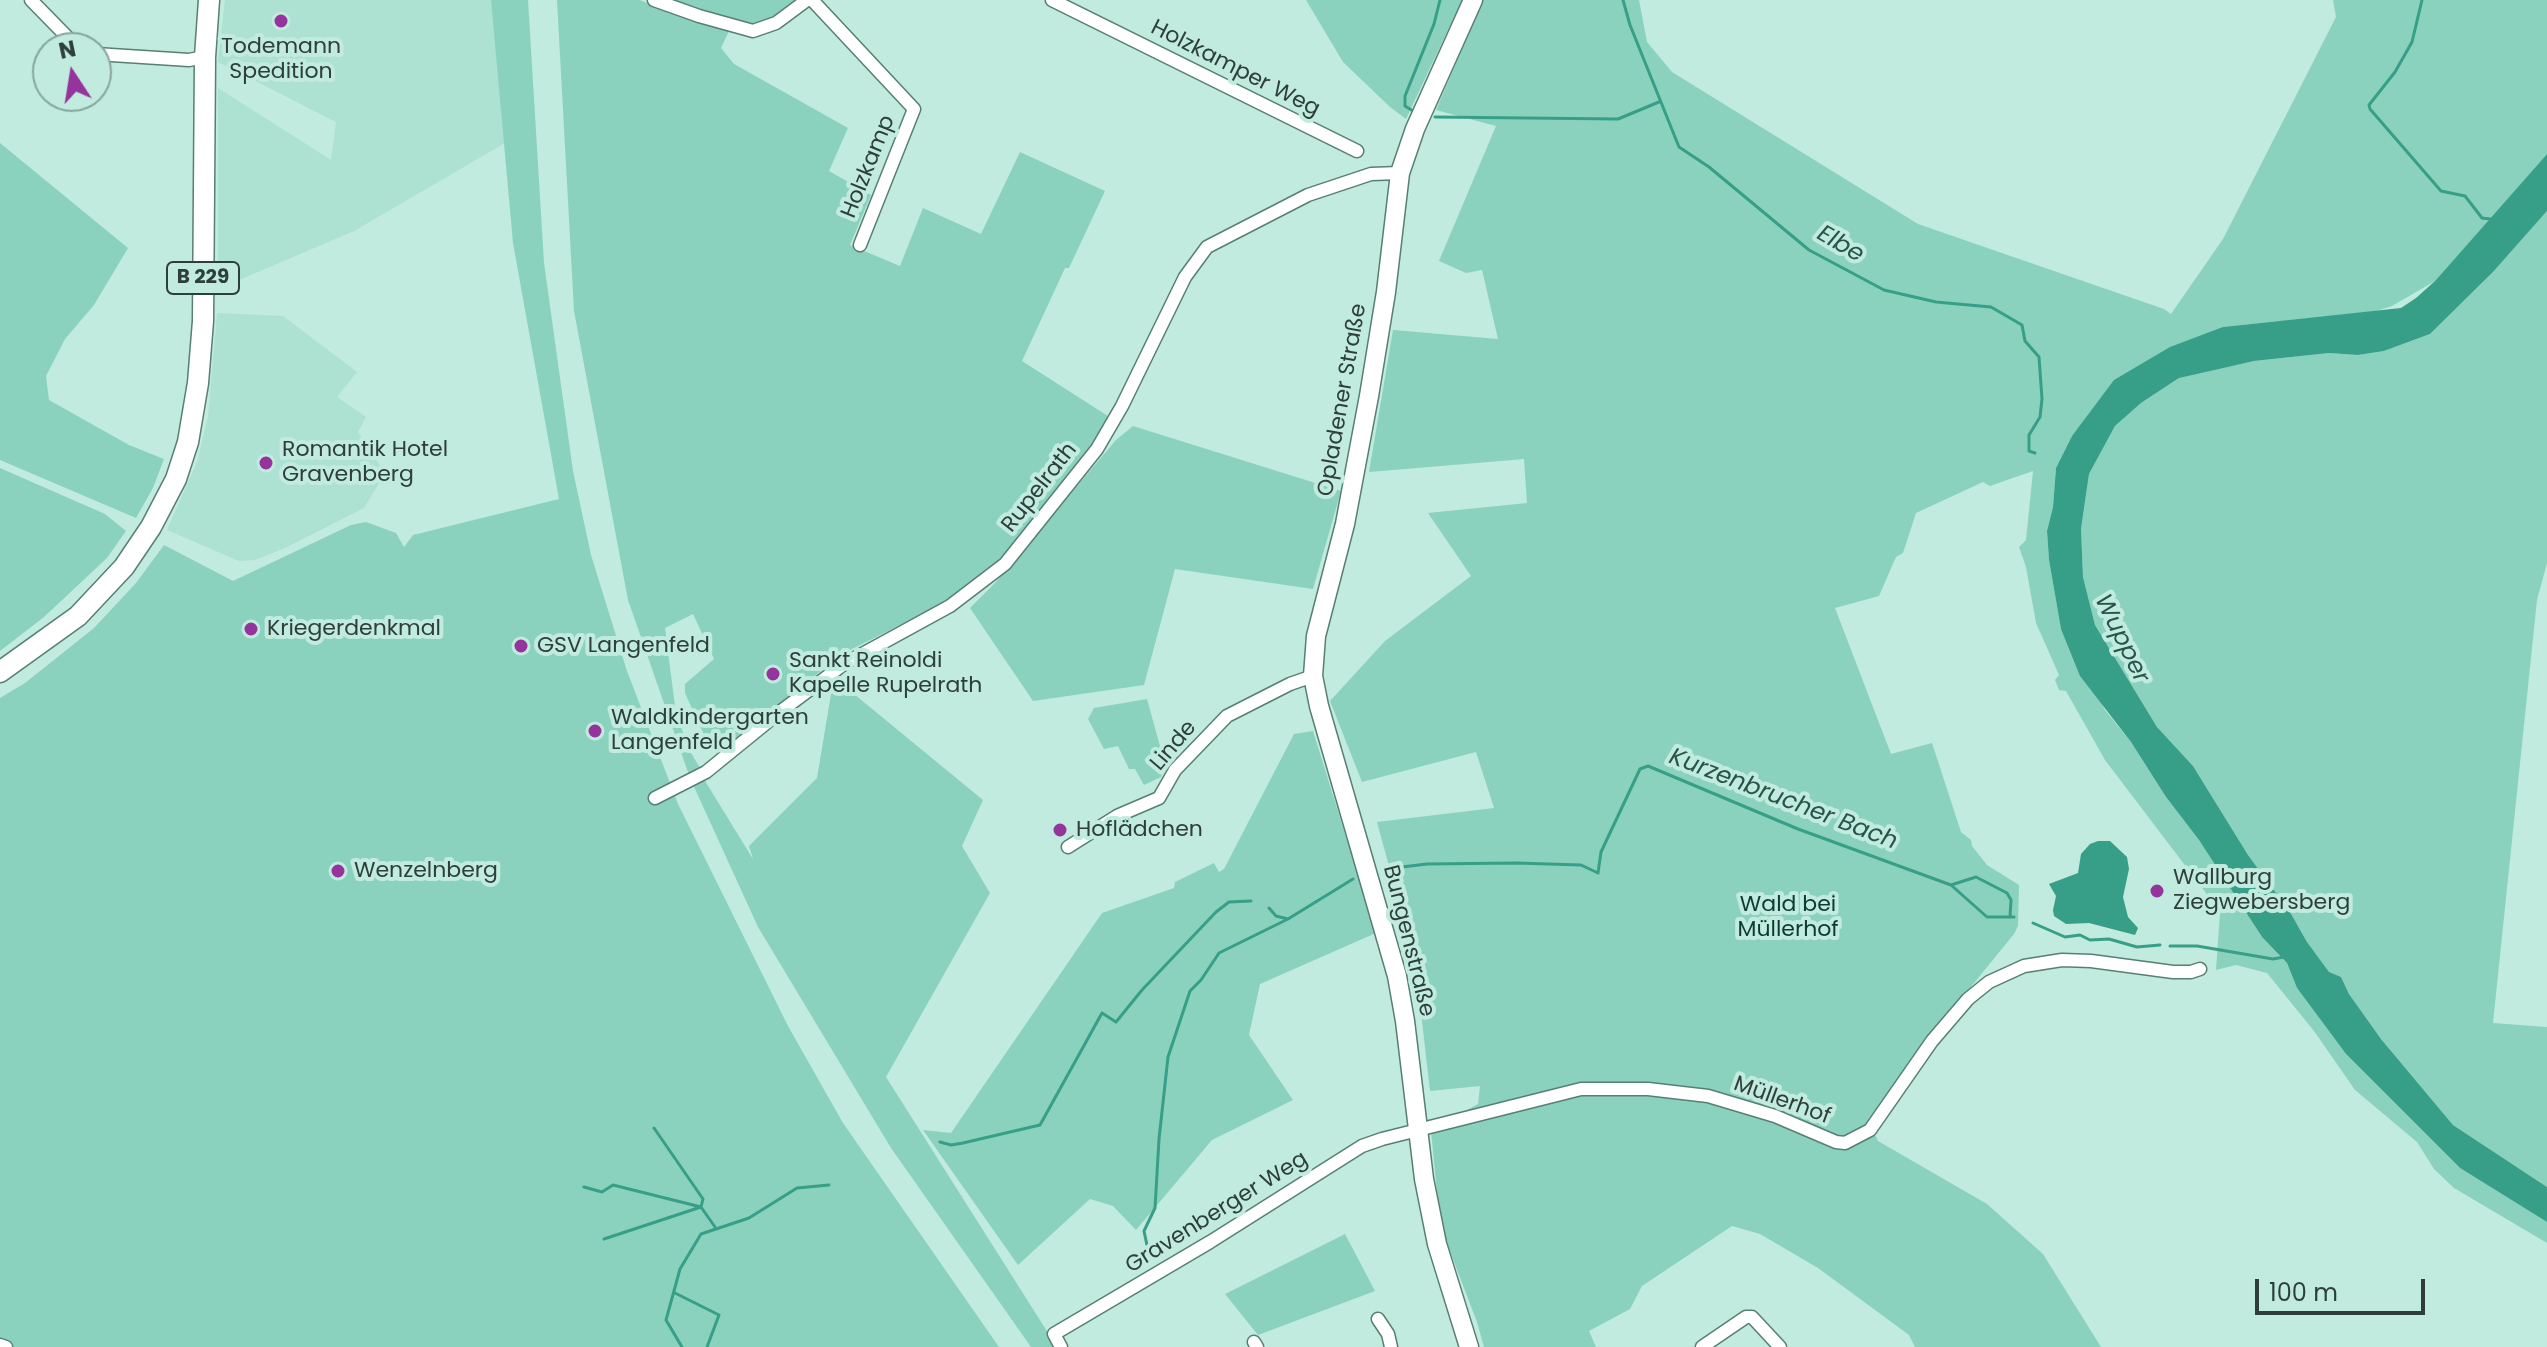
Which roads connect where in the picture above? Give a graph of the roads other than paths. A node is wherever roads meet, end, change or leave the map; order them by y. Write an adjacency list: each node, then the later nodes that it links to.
1 (31, 0): 7 (street)
2 (209, 0): 9 (main road, B 229)
3 (654, 0): 4 (street, Holzkamp)
4 (810, 0): 12 (street, Holzkamp)
5 (1052, 0): 10 (street, Holzkamper Weg)
6 (1473, 0): 11 (main road, Opladener Straße)
7 (62, 32)
8 (112, 55): 9 (street)
9 (205, 57): 13 (main road, B 229)
10 (1357, 151)
11 (1400, 173): 14 (main road, Opladener Straße); 15 (street, Rupelrath)
12 (860, 245)
13 (0, 672)
14 (1313, 676): 16 (main road, Opladener Straße); 17 (street, Linde)
15 (655, 798)
16 (1349, 814): 19 (main road, Bungenstraße)
17 (1068, 847)
18 (2200, 969): 19 (street, Müllerhof)
19 (1418, 1129): 22 (street, Gravenberger Weg); 24 (main road, Bungenstraße)
20 (1378, 1319): 23 (street)
21 (1761, 1326): 25 (street); 26 (street); 27 (street)
22 (1061, 1347)
23 (1391, 1347)
24 (1469, 1347)
25 (1702, 1347)
26 (1770, 1347)
27 (1780, 1347)

